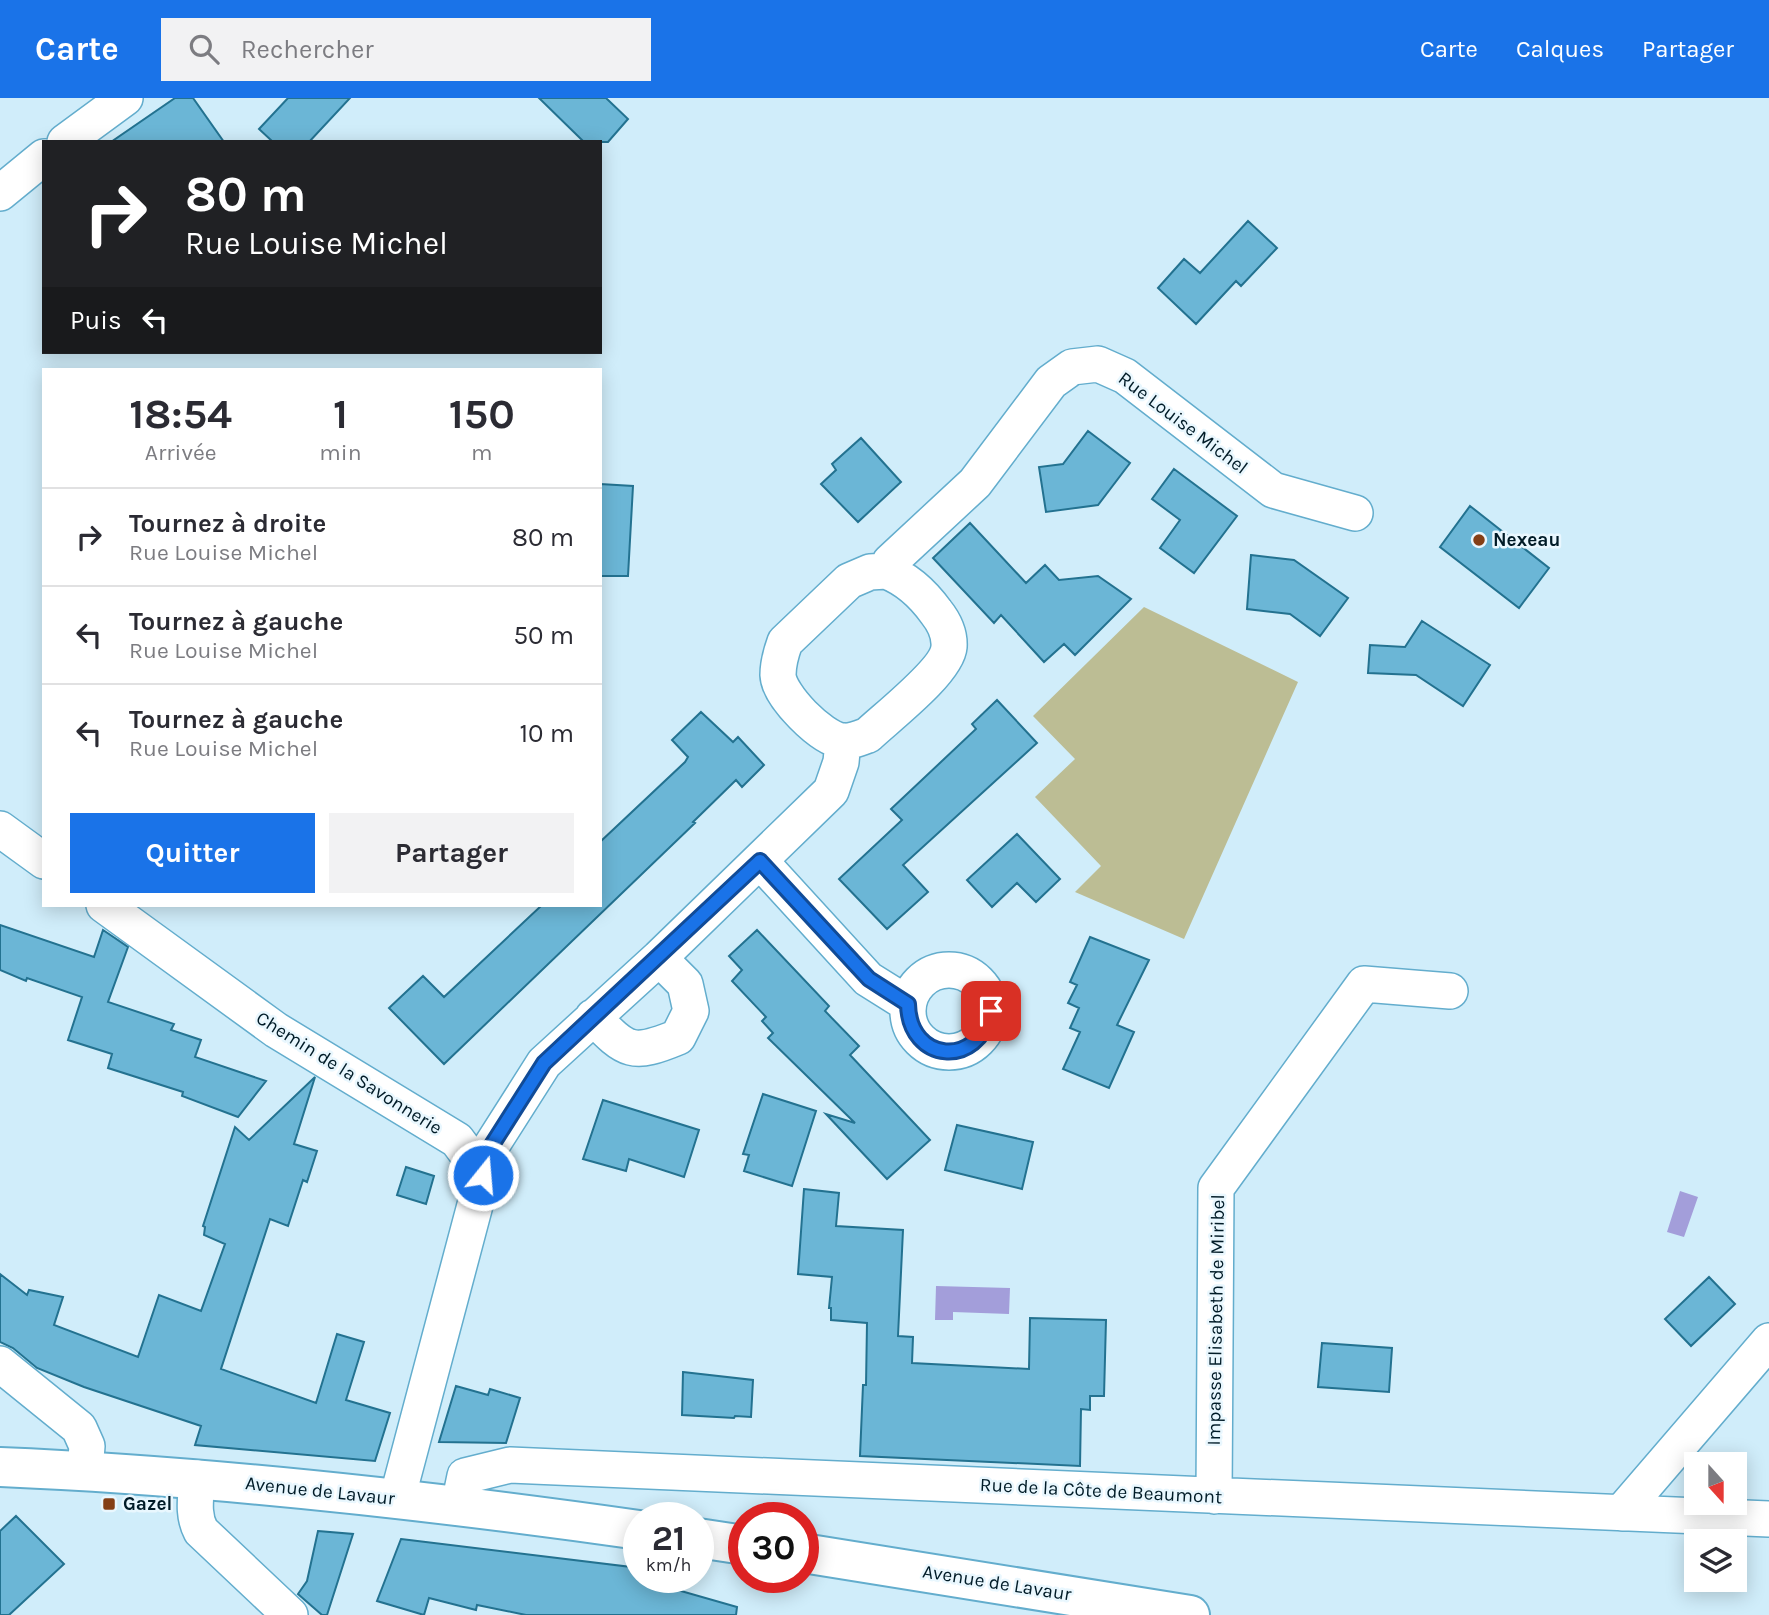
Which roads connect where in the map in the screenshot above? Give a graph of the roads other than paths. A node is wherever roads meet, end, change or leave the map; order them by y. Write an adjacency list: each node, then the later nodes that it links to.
1 (125, 98): 2 (street)
2 (68, 140)
3 (42, 159): 4 (street)
4 (0, 193)
5 (1355, 513): 6 (street, Rue Louise Michel)
6 (886, 571): 7 (street); 7 (street)
7 (843, 741): 10 (street)
8 (0, 829): 9 (street)
9 (42, 860)
10 (760, 861): 12 (street); 14 (street)
11 (107, 907): 16 (street, Chemin de la Savonnerie)
12 (659, 958): 15 (street); 15 (street)
13 (1450, 991): 22 (street, Impasse Elisabeth de Miribel)
14 (908, 1004)
15 (593, 1017): 16 (street)
16 (483, 1175): 23 (street)
17 (1769, 1341): 25 (street)
18 (0, 1364): 20 (street)
19 (0, 1466): 20 (main road, Avenue de Lavaur)
20 (85, 1470): 21 (main road, Avenue de Lavaur)
21 (197, 1478): 23 (main road, Avenue de Lavaur); 29 (street)
22 (1214, 1496): 24 (street, Rue de la Côte de Beaumont); 25 (street, Rue de la Côte de Beaumont)
23 (397, 1499): 24 (main road, Avenue de Lavaur)
24 (459, 1505): 27 (main road, Avenue de Lavaur)
25 (1621, 1513): 26 (street, Rue de la Côte de Beaumont)
26 (1769, 1519)
27 (623, 1528)
28 (819, 1556): 30 (main road, Avenue de Lavaur)
29 (290, 1615)
30 (1190, 1615)

